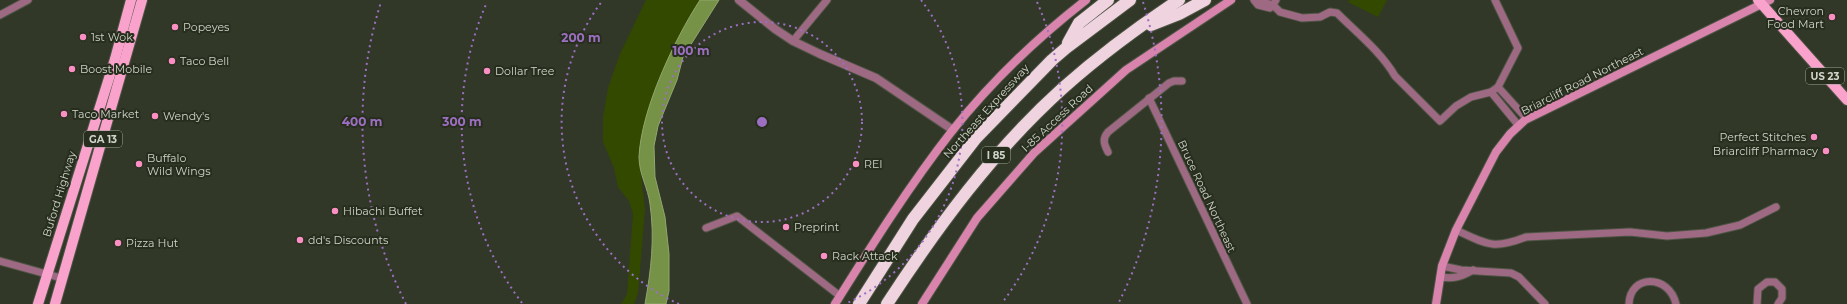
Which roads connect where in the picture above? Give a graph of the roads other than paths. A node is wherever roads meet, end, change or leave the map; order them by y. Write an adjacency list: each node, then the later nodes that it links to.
1 (28, 0): 17 (street)
2 (131, 0): 38 (main road, Buford Highway / GA 13)
3 (142, 0): 40 (main road, GA 13)
4 (739, 0): 19 (street)
5 (826, 0): 19 (street)
6 (1086, 0): 30 (main road)
7 (1108, 0): 20 (highway)
8 (1130, 0): 20 (highway, Northeast Expressway / I 85)
9 (1179, 0): 18 (highway, I 85)
10 (1205, 0): 18 (highway)
11 (1231, 0): 47 (main road, I-85 Access Road)
12 (1255, 0): 16 (street)
13 (1260, 0): 16 (street)
14 (1495, 0): 22 (street)
15 (1763, 1): 26 (main road, US 23); 28 (main road, Briarcliff Road Northeast)
16 (1275, 2): 23 (street)
17 (0, 15)
18 (1133, 31): 46 (highway, I 85)
19 (793, 41): 30 (street)
20 (1066, 48): 45 (highway, Northeast Expressway / I 85)
21 (1182, 81): 24 (street)
22 (1498, 87): 23 (street); 25 (street)
23 (1491, 92): 27 (street)
24 (1149, 98): 31 (street); 48 (street, Bruce Road Northeast)
25 (1508, 98): 27 (street); 28 (street)
26 (1847, 100)
27 (1501, 104): 29 (street)
28 (1527, 119): 29 (main road, Briarcliff Road Northeast)
29 (1519, 126): 34 (main road, Briarcliff Road Northeast)
30 (953, 130): 41 (main road)
31 (1108, 152)
32 (1776, 207): 34 (street)
33 (706, 228): 41 (street)
34 (1456, 230): 36 (main road, Briarcliff Road Northeast)
35 (0, 261): 38 (street)
36 (1442, 266): 37 (street); 39 (main road, Briarcliff Road Northeast)
37 (1473, 270): 39 (street); 50 (street)
38 (47, 274): 40 (street); 42 (main road, Buford Highway / GA 13)
39 (1440, 277): 49 (main road, Briarcliff Road Northeast)
40 (61, 278): 43 (main road, GA 13)
41 (840, 296): 44 (main road)
42 (38, 304)
43 (55, 304)
44 (835, 304)
45 (860, 304)
46 (887, 304)
47 (922, 304)
48 (1247, 304)
49 (1436, 304)
50 (1545, 304)
51 (1629, 304): 52 (street)
52 (1676, 304)
53 (1757, 304): 54 (street)
54 (1778, 304)

